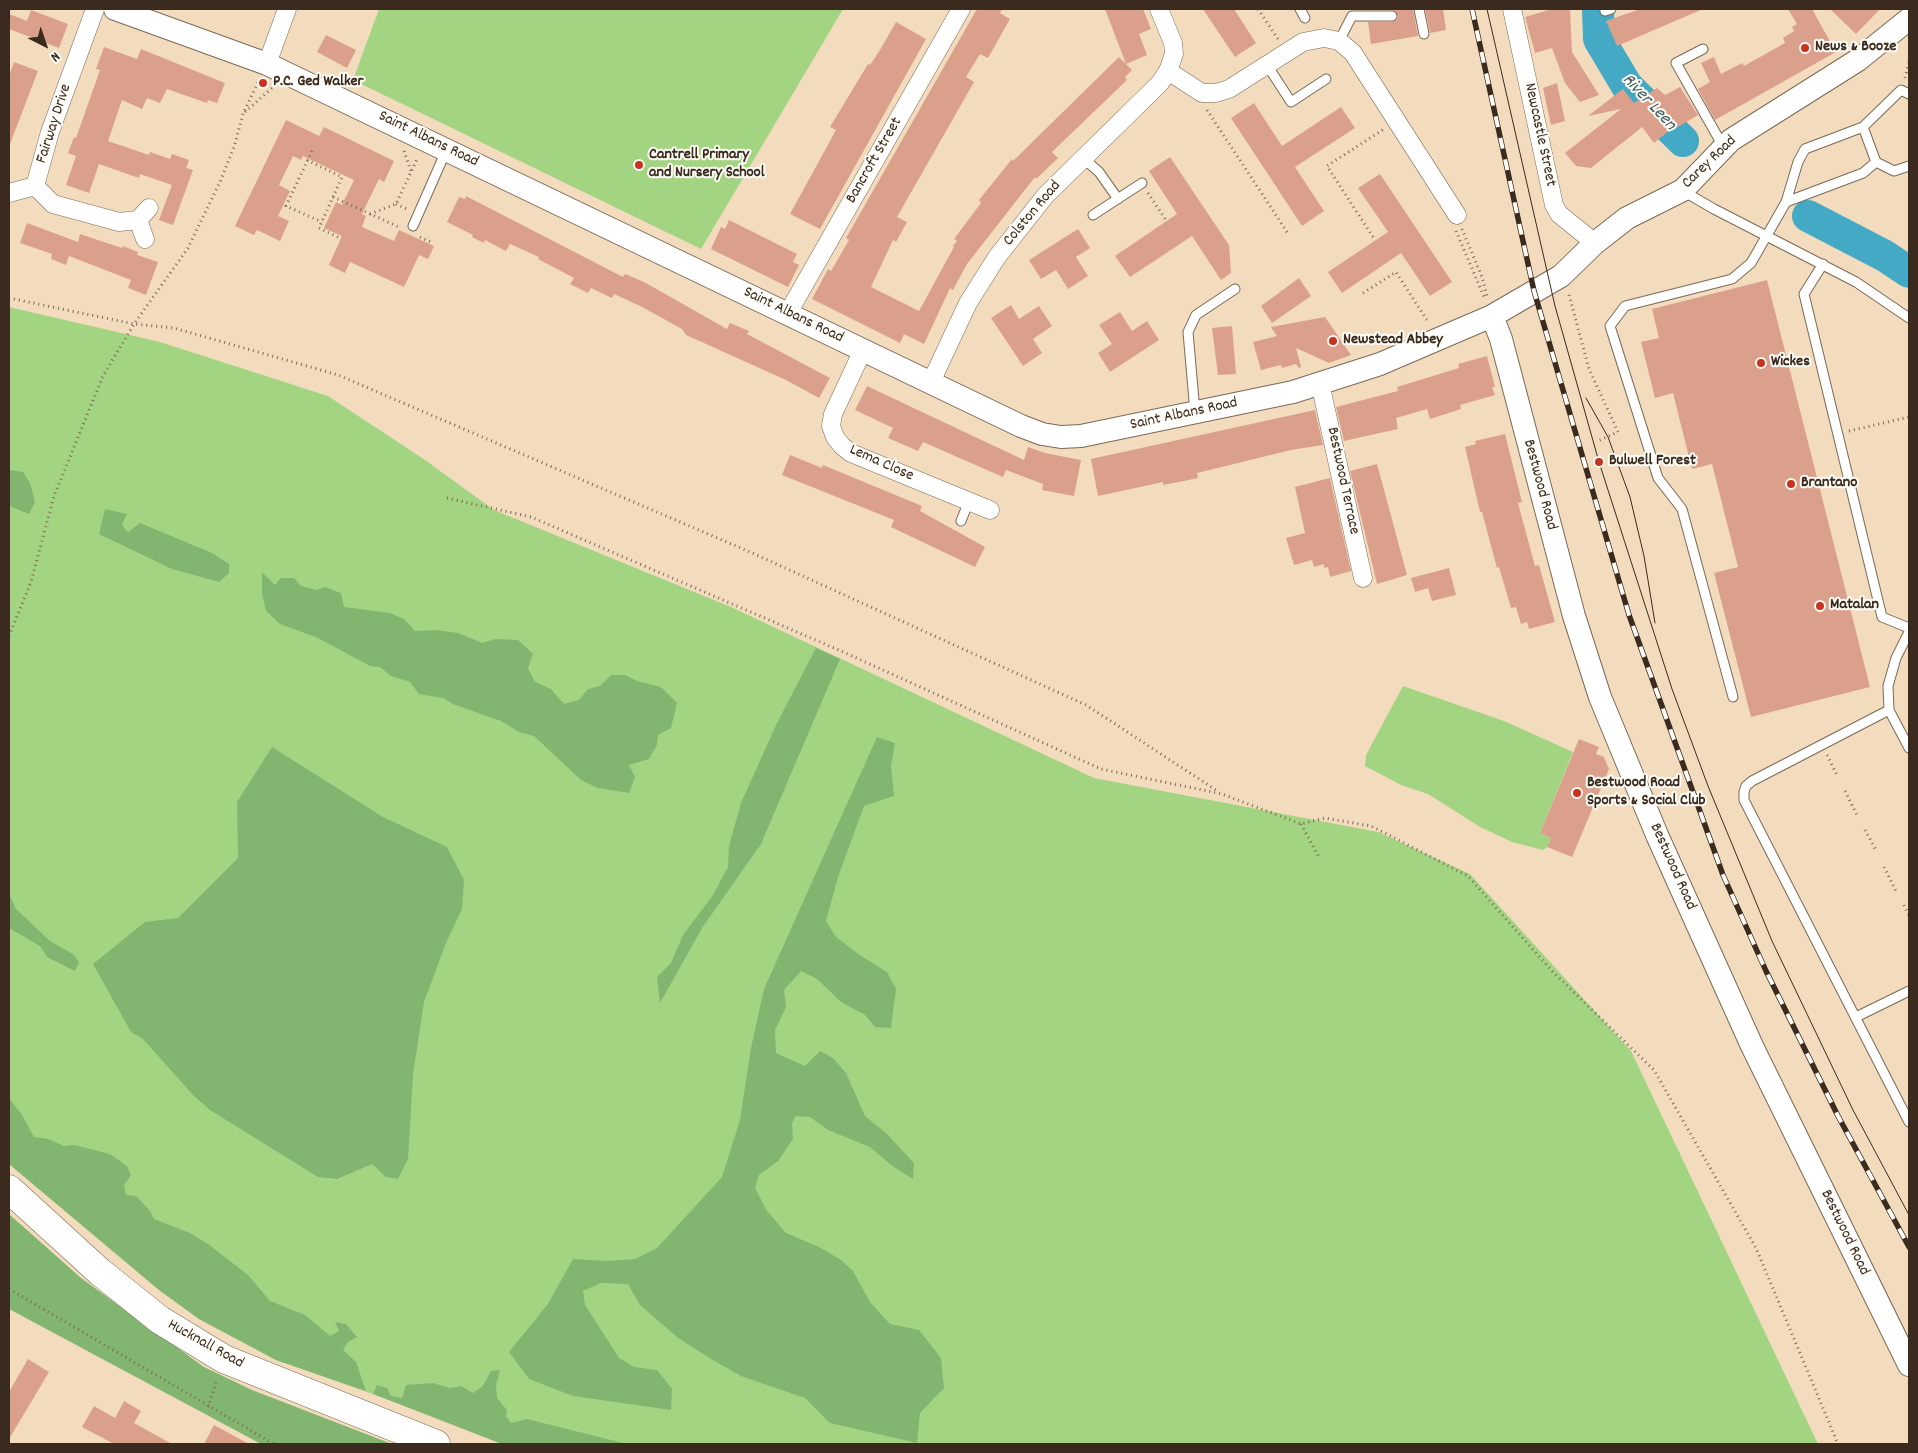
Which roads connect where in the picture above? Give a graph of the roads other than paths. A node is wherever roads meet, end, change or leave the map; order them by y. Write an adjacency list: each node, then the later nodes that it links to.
1 (95, 9): 28 (street, Fairway Drive)
2 (115, 9): 16 (street, Saint Albans Road)
3 (287, 9): 16 (street)
4 (961, 9): 41 (street, Bancroft Street)
5 (1159, 9): 18 (street)
6 (1300, 9): 12 (lane)
7 (1419, 9): 13 (lane)
8 (1512, 9): 38 (street, Newcastle Street)
9 (1352, 12): 10 (lane); 14 (lane)
10 (1392, 16)
11 (1906, 17): 22 (street, Carey Road)
12 (1305, 18)
13 (1424, 34)
14 (1339, 40): 17 (street); 34 (street)
15 (1703, 49): 22 (lane)
16 (267, 64): 23 (street, Saint Albans Road)
17 (1267, 65): 18 (street); 19 (lane)
18 (1168, 71): 24 (street, Colston Road)
19 (1326, 79)
20 (1909, 94): 21 (lane)
21 (1863, 127): 25 (lane); 32 (lane)
22 (1724, 148): 29 (street, Carey Road)
23 (447, 150): 35 (lane); 41 (street, Saint Albans Road)
24 (1083, 158): 31 (lane); 45 (street, Colston Road)
25 (1876, 162): 26 (lane); 32 (lane)
26 (1909, 166)
27 (1142, 183): 31 (lane)
28 (35, 186): 30 (street, Fairway Drive); 37 (street)
29 (1683, 190): 36 (lane); 38 (street, Carey Road)
30 (9, 193)
31 (1118, 199): 33 (lane)
32 (1786, 202): 36 (lane)
33 (1093, 215)
34 (1455, 220)
35 (413, 226)
36 (1767, 236): 39 (lane); 54 (lane)
37 (145, 239)
38 (1595, 243): 42 (street, Carey Road)
39 (1823, 264): 43 (lane); 52 (lane)
40 (1236, 289): 47 (lane)
41 (788, 313): 44 (street, Saint Albans Road)
42 (1492, 316): 46 (street, Saint Albans Road); 61 (street, Bestwood Road)
43 (1909, 318)
44 (863, 350): 45 (street, Saint Albans Road); 48 (street, Lema Close)
45 (931, 382): 47 (street, Saint Albans Road)
46 (1320, 383): 47 (street, Saint Albans Road); 51 (street, Bestwood Terrace)
47 (1196, 414)
48 (969, 501): 49 (street, Lema Close); 50 (lane)
49 (990, 510)
50 (961, 521)
51 (1363, 578)
52 (1909, 628)
53 (1909, 632): 55 (lane)
54 (1733, 696)
55 (1889, 710): 56 (lane); 58 (lane)
56 (1909, 748)
57 (1909, 990): 58 (lane)
58 (1856, 1018): 59 (lane)
59 (1909, 1122)
60 (9, 1190): 62 (main road, Hucknall Road)
61 (1909, 1364)
62 (436, 1444)

